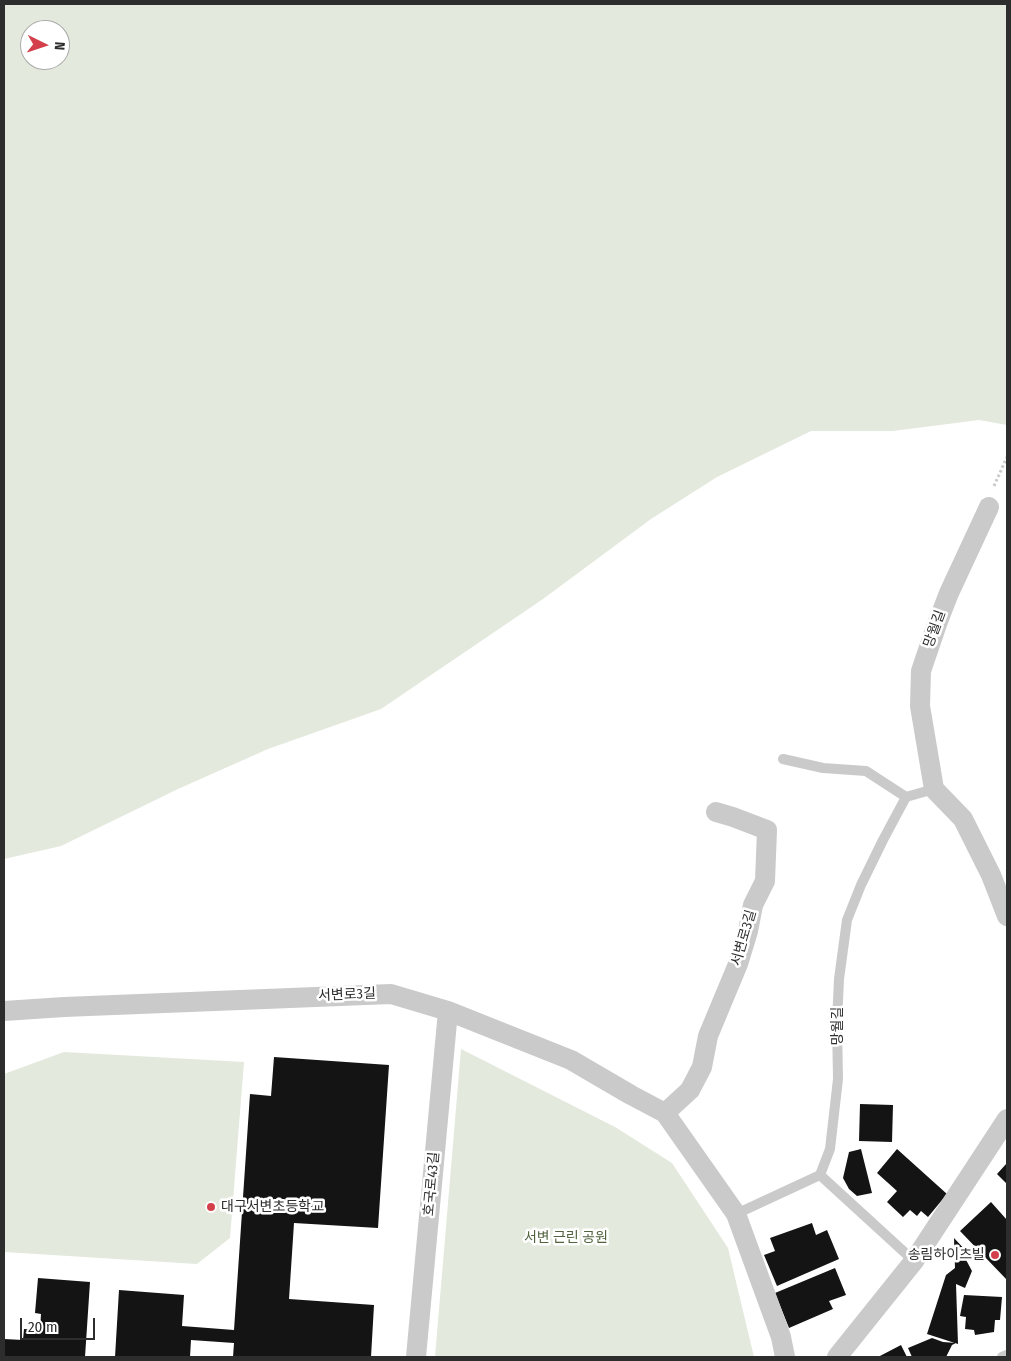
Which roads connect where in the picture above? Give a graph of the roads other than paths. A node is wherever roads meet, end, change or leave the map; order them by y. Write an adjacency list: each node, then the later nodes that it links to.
1 (989, 507): 3 (street, 망월길)
2 (783, 759): 4 (lane)
3 (934, 789): 4 (lane); 6 (street)
4 (906, 797): 11 (lane, 망월길)
5 (716, 812): 9 (street, 서변로3길)
6 (1007, 916)
7 (4, 1011): 8 (street, 서변로3길)
8 (448, 1011): 9 (street, 서변로3길); 15 (street, 호국로43길)
9 (665, 1112): 12 (street, 서변로3길)
10 (1007, 1119): 13 (street)
11 (820, 1175): 12 (lane); 13 (lane)
12 (736, 1214): 16 (street, 서변로3길)
13 (914, 1261): 17 (street)
14 (1007, 1355): 18 (lane)
15 (416, 1357)
16 (785, 1357)
17 (837, 1357)
18 (1002, 1357)

